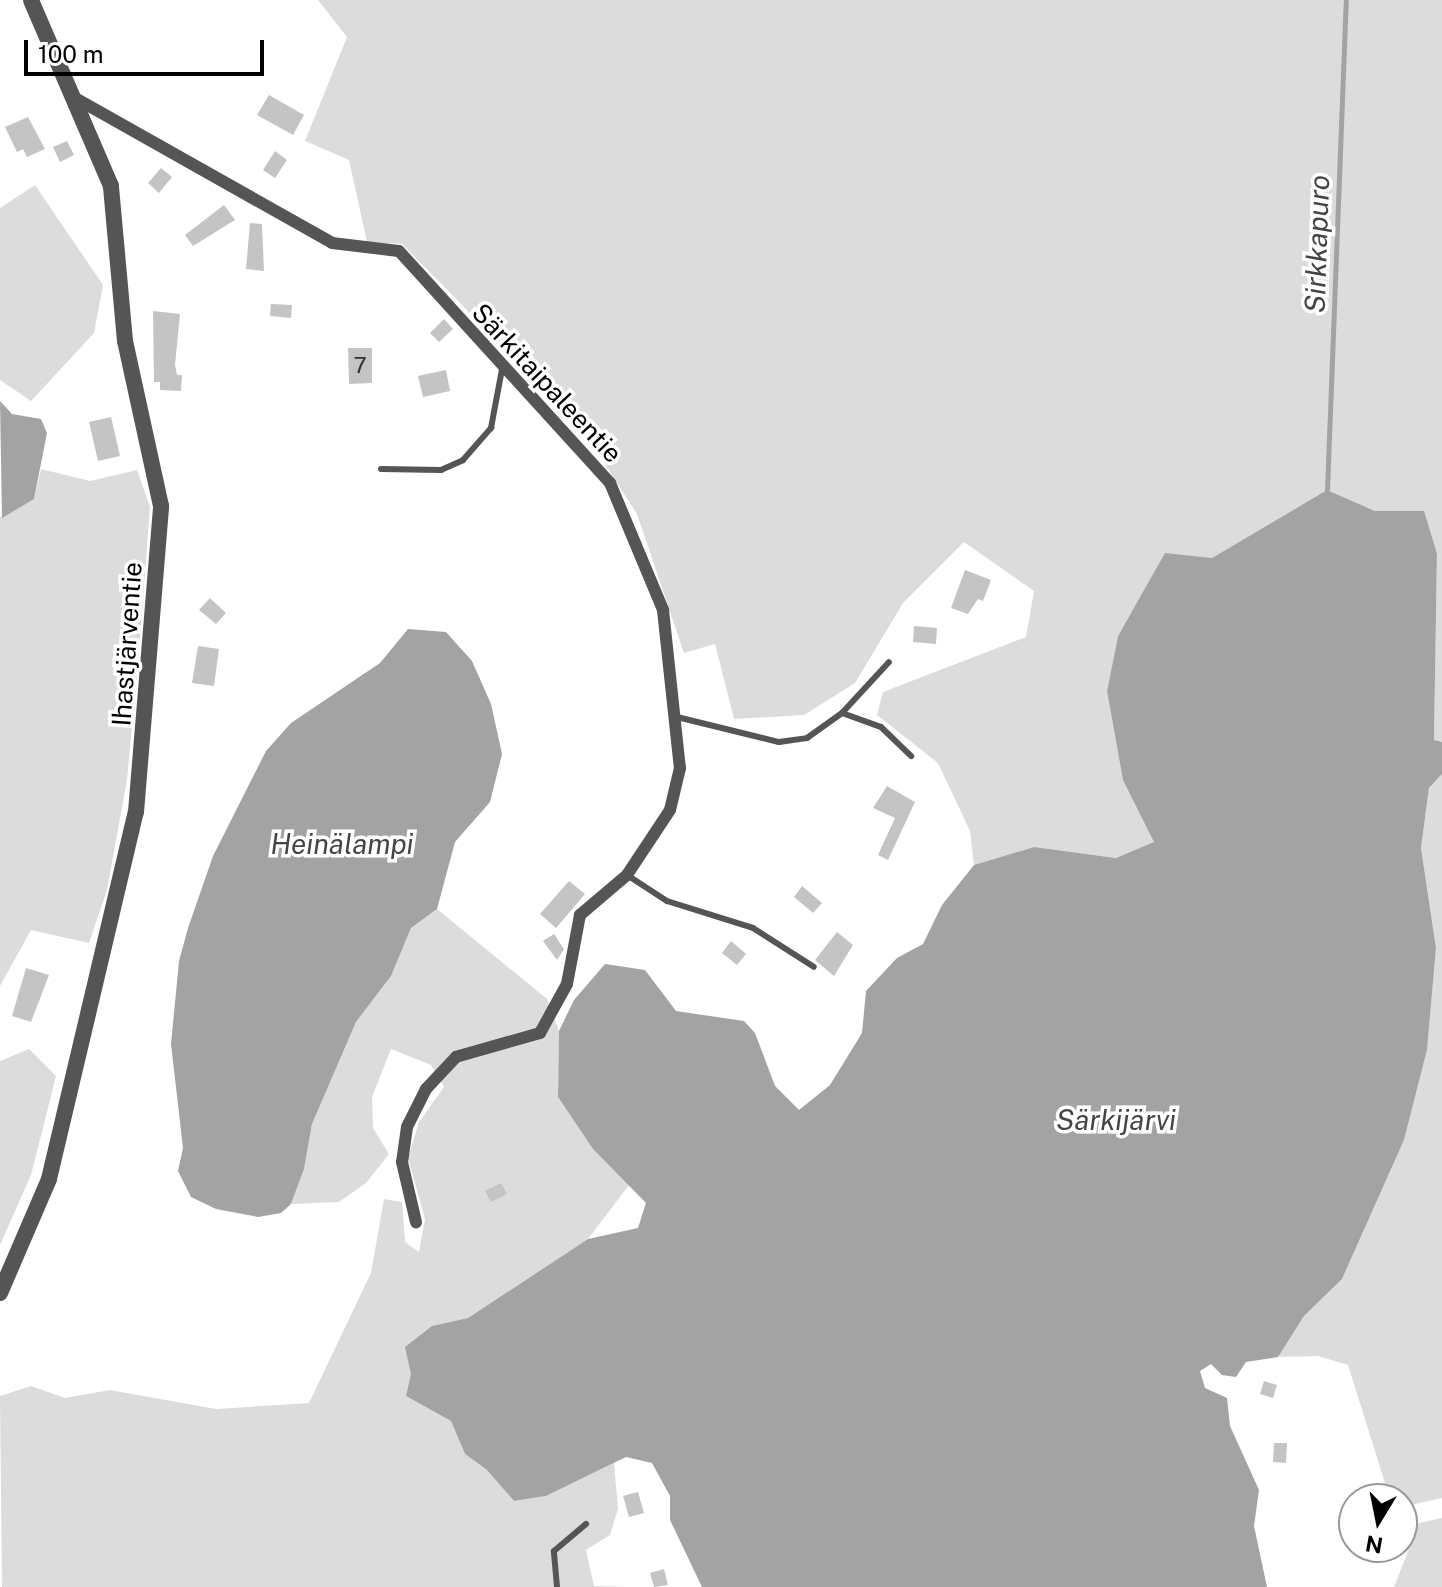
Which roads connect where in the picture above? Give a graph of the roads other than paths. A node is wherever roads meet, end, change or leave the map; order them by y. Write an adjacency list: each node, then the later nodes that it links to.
1 (31, 0): 2 (street, Ihastjärventie)
2 (75, 98): 3 (street, Särkitaipaleentie); 12 (street, Ihastjärventie)
3 (502, 369): 4 (lane); 7 (street, Särkitaipaleentie)
4 (381, 469)
5 (889, 662): 6 (lane)
6 (842, 713): 7 (lane); 8 (lane)
7 (677, 717): 9 (street, Särkitaipaleentie)
8 (911, 756)
9 (627, 875): 10 (lane); 11 (street, Särkitaipaleentie)
10 (814, 967)
11 (416, 1222)
12 (0, 1293)
13 (586, 1524): 14 (lane)
14 (557, 1587)

